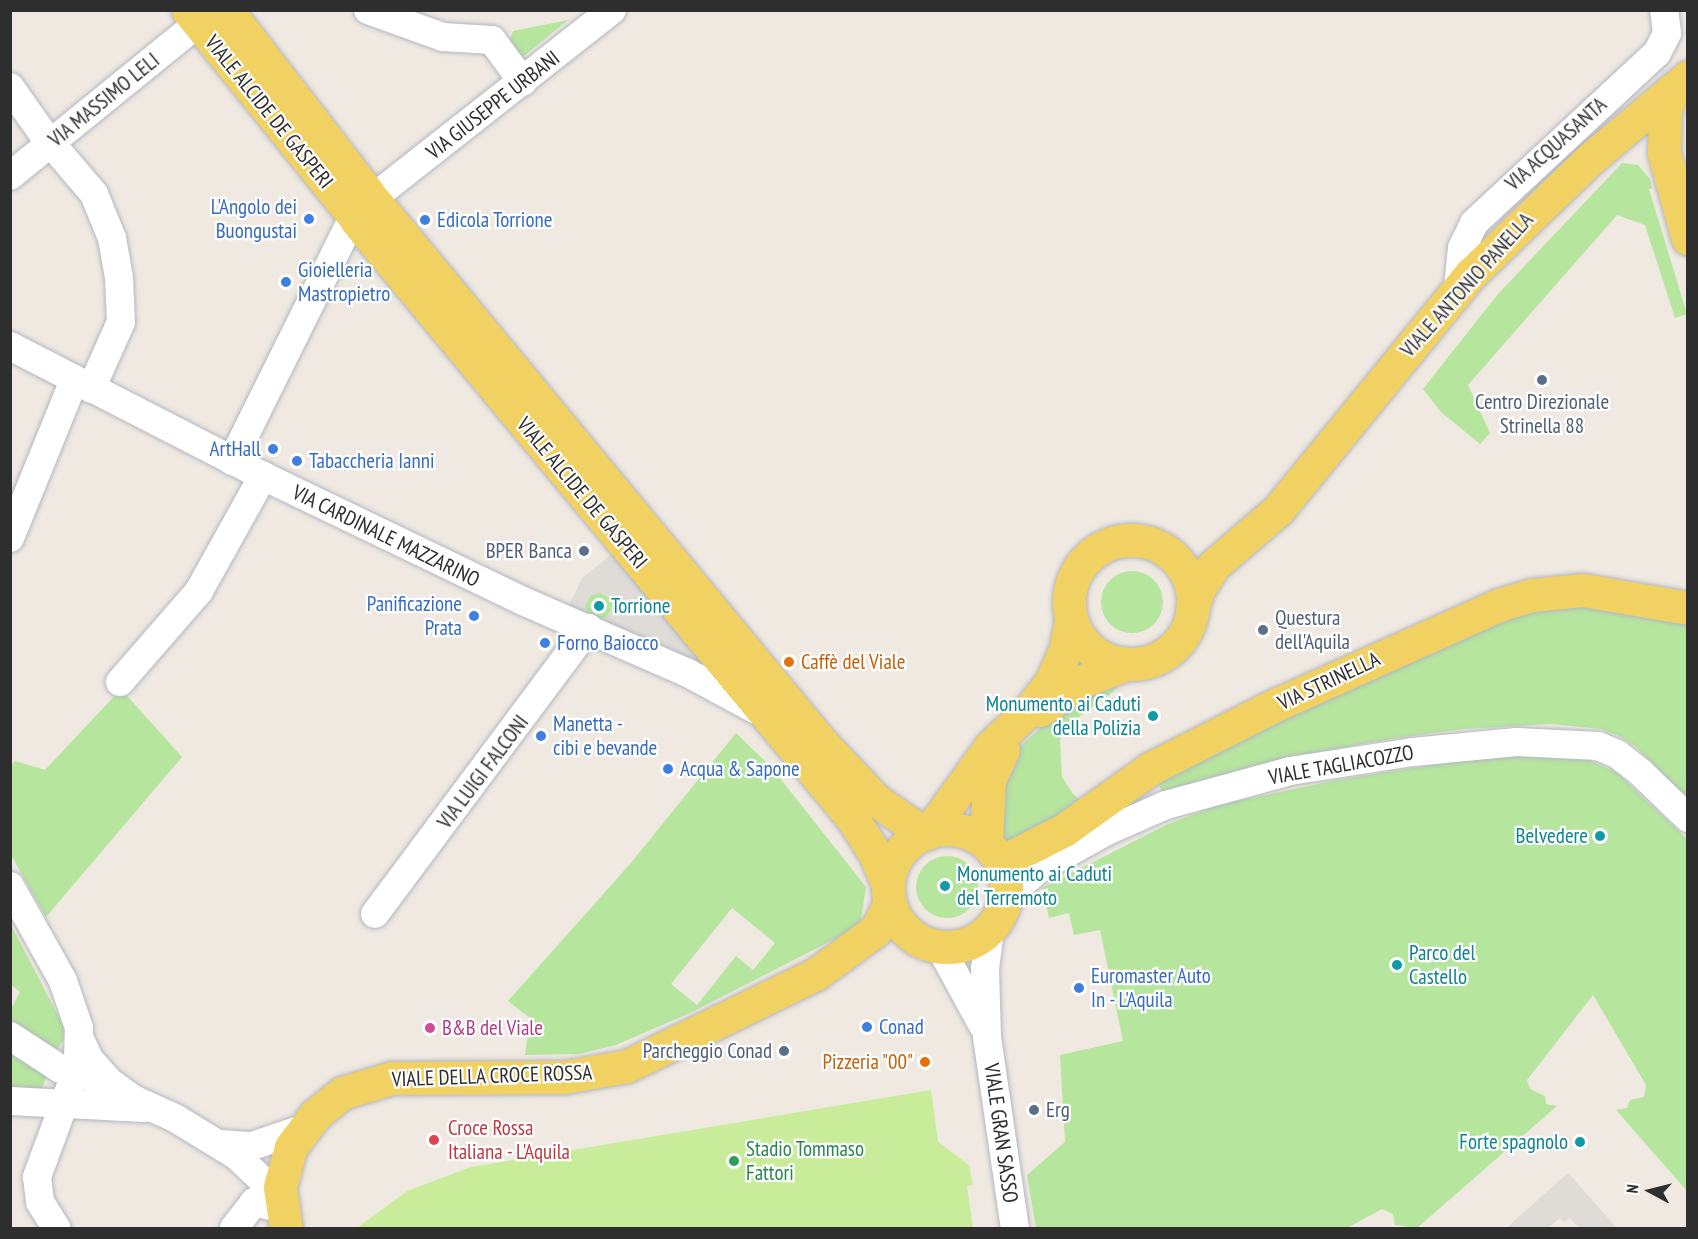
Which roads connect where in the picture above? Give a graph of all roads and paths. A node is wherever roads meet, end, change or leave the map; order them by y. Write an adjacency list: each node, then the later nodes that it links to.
1 (368, 10): 5 (street)
2 (612, 10): 5 (street, VIA GIUSEPPE URBANI)
3 (1664, 10): 14 (street, VIA ACQUASANTA)
4 (207, 14): 9 (street, VIA MASSIMO LELI); 12 (main road, VIALE ALCIDE DE GASPERI)
5 (523, 82): 12 (street, VIA GIUSEPPE URBANI)
6 (1680, 84): 8 (main road, VIALE ANTONIO PANELLA); 11 (main road)
7 (10, 87): 9 (street)
8 (1613, 139): 11 (main road); 14 (main road, VIALE ANTONIO PANELLA)
9 (51, 144): 10 (street, VIA MASSIMO LELI); 16 (street)
10 (10, 176)
11 (1673, 194): 13 (main road)
12 (363, 208): 17 (street, VIA GIUSEPPE URBANI); 28 (main road, VIALE ALCIDE DE GASPERI); 30 (main road, VIALE ALCIDE DE GASPERI)
13 (1688, 239)
14 (1458, 288): 19 (main road, VIALE ANTONIO PANELLA)
15 (10, 346): 16 (street, VIA CARDINALE MAZZARINO)
16 (82, 384): 17 (street, VIA CARDINALE MAZZARINO); 20 (street)
17 (232, 462): 18 (street, VIA CARDINALE MAZZARINO)
18 (263, 476): 25 (street, VIA CARDINALE MAZZARINO); 27 (street)
19 (1271, 517): 21 (main road, VIALE ANTONIO PANELLA); 23 (main road, VIALE ANTONIO PANELLA)
20 (10, 538)
21 (1155, 544): 23 (main road); 24 (main road)
22 (1688, 608): 31 (main road, VIA STRINELLA)
23 (1192, 610): 26 (main road)
24 (1071, 620): 26 (main road); 30 (main road)
25 (588, 628): 28 (street, VIA CARDINALE MAZZARINO); 34 (street, VIA LUIGI FALCONI)
26 (1126, 664): 31 (main road)
27 (120, 682)
28 (767, 716): 33 (main road, VIALE ALCIDE DE GASPERI)
29 (1688, 818): 35 (street, VIALE TAGLIACOZZO)
30 (926, 833): 31 (main road); 33 (main road)
31 (994, 855): 35 (main road)
32 (10, 886): 40 (street)
33 (889, 893): 36 (main road); 37 (main road, VIALE DELLA CROCE ROSSA)
34 (375, 914)
35 (997, 918): 36 (main road); 39 (street, VIALE GRAN SASSO)
36 (934, 946): 37 (main road, VIALE DELLA CROCE ROSSA); 39 (street, VIALE GRAN SASSO)
37 (816, 974): 46 (main road, VIALE DELLA CROCE ROSSA)
38 (10, 1036): 41 (street)
39 (987, 1037): 51 (street, VIALE GRAN SASSO)
40 (80, 1039): 41 (street); 42 (street)
41 (76, 1074): 42 (street); 44 (street)
42 (111, 1083): 45 (street)
43 (10, 1101): 44 (street)
44 (66, 1104): 45 (street); 49 (street)
45 (152, 1109): 47 (street)
46 (302, 1129): 47 (street); 48 (main road, VIALE DELLA CROCE ROSSA)
47 (220, 1144): 48 (street)
48 (283, 1212): 50 (street)
49 (56, 1228)
50 (234, 1228)
51 (1015, 1228)

